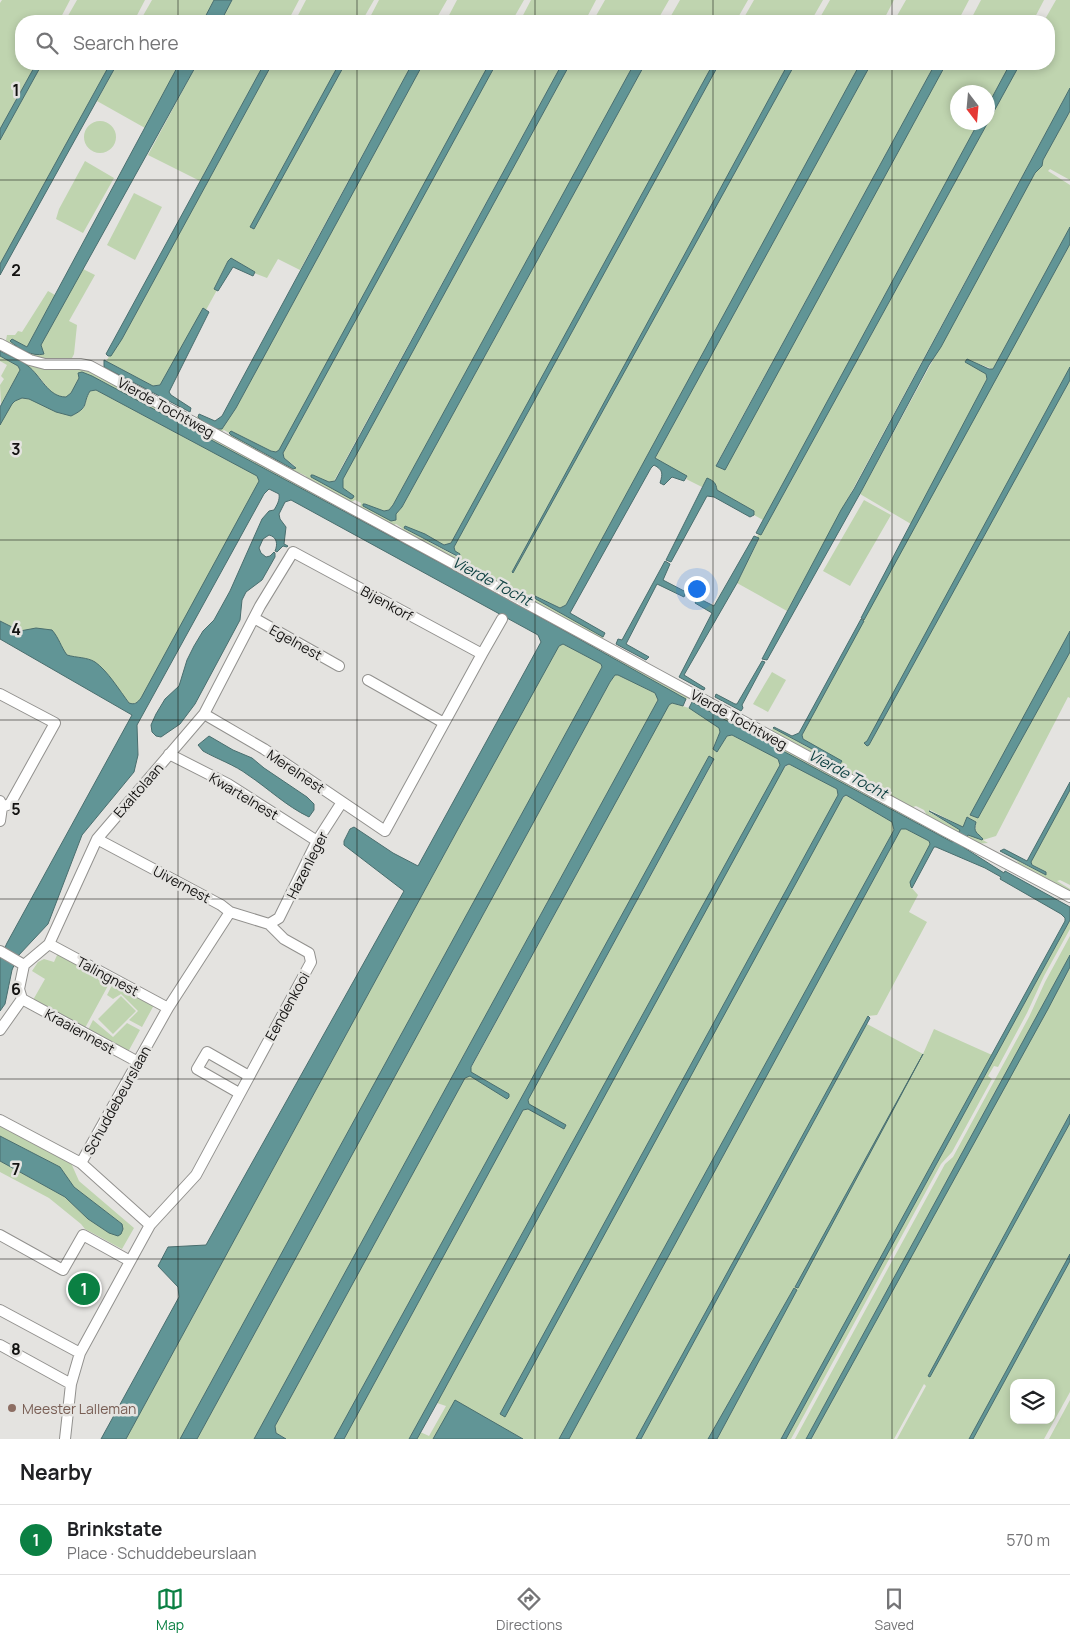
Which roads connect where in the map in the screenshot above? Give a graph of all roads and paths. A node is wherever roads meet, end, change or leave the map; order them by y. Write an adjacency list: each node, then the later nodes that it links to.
1 (0, 344): 17 (street, Vierde Tochtweg)
2 (293, 552): 3 (street, Exaltolaan); 5 (street, Bijenkorf)
3 (254, 618): 6 (street, Egelnest); 9 (street, Exaltolaan)
4 (502, 619): 5 (street)
5 (482, 654): 10 (street)
6 (339, 666)
7 (368, 680): 10 (street)
8 (0, 694): 13 (street)
9 (204, 714): 11 (street, Exaltolaan); 12 (street, Merelnest)
10 (444, 723): 12 (street, Merelnest)
11 (169, 754): 15 (street, Exaltolaan); 16 (street, Kwartelnest)
12 (342, 802): 16 (street, Hazenleger)
13 (1, 803): 14 (street)
14 (0, 821)
15 (97, 839): 18 (street, Uivernest); 20 (street, Exaltolaan)
16 (317, 841): 19 (street, Hazenleger)
17 (1070, 897)
18 (230, 912): 19 (street, Uivernest); 24 (street, Schuddebeurslaan)
19 (269, 924): 27 (street, Eendenkooi)
20 (49, 944): 22 (street, Exaltolaan); 24 (street, Talingnest)
21 (0, 951): 22 (street)
22 (22, 963): 23 (street)
23 (22, 999): 25 (street); 26 (street, Kraaiennest)
24 (168, 1008): 26 (street, Schuddebeurslaan)
25 (0, 1030)
26 (138, 1062): 30 (street, Schuddebeurslaan)
27 (249, 1076): 28 (street, Eendenkooi); 28 (street)
28 (239, 1093): 31 (street, Eendenkooi)
29 (0, 1120): 30 (street)
30 (81, 1163): 31 (street, Schuddebeurslaan)
31 (150, 1224): 33 (street)
32 (0, 1235): 33 (street)
33 (130, 1261): 36 (street)
34 (0, 1310): 36 (street)
35 (0, 1345): 37 (street)
36 (80, 1353): 37 (street)
37 (71, 1384): 38 (street)
38 (65, 1439)

